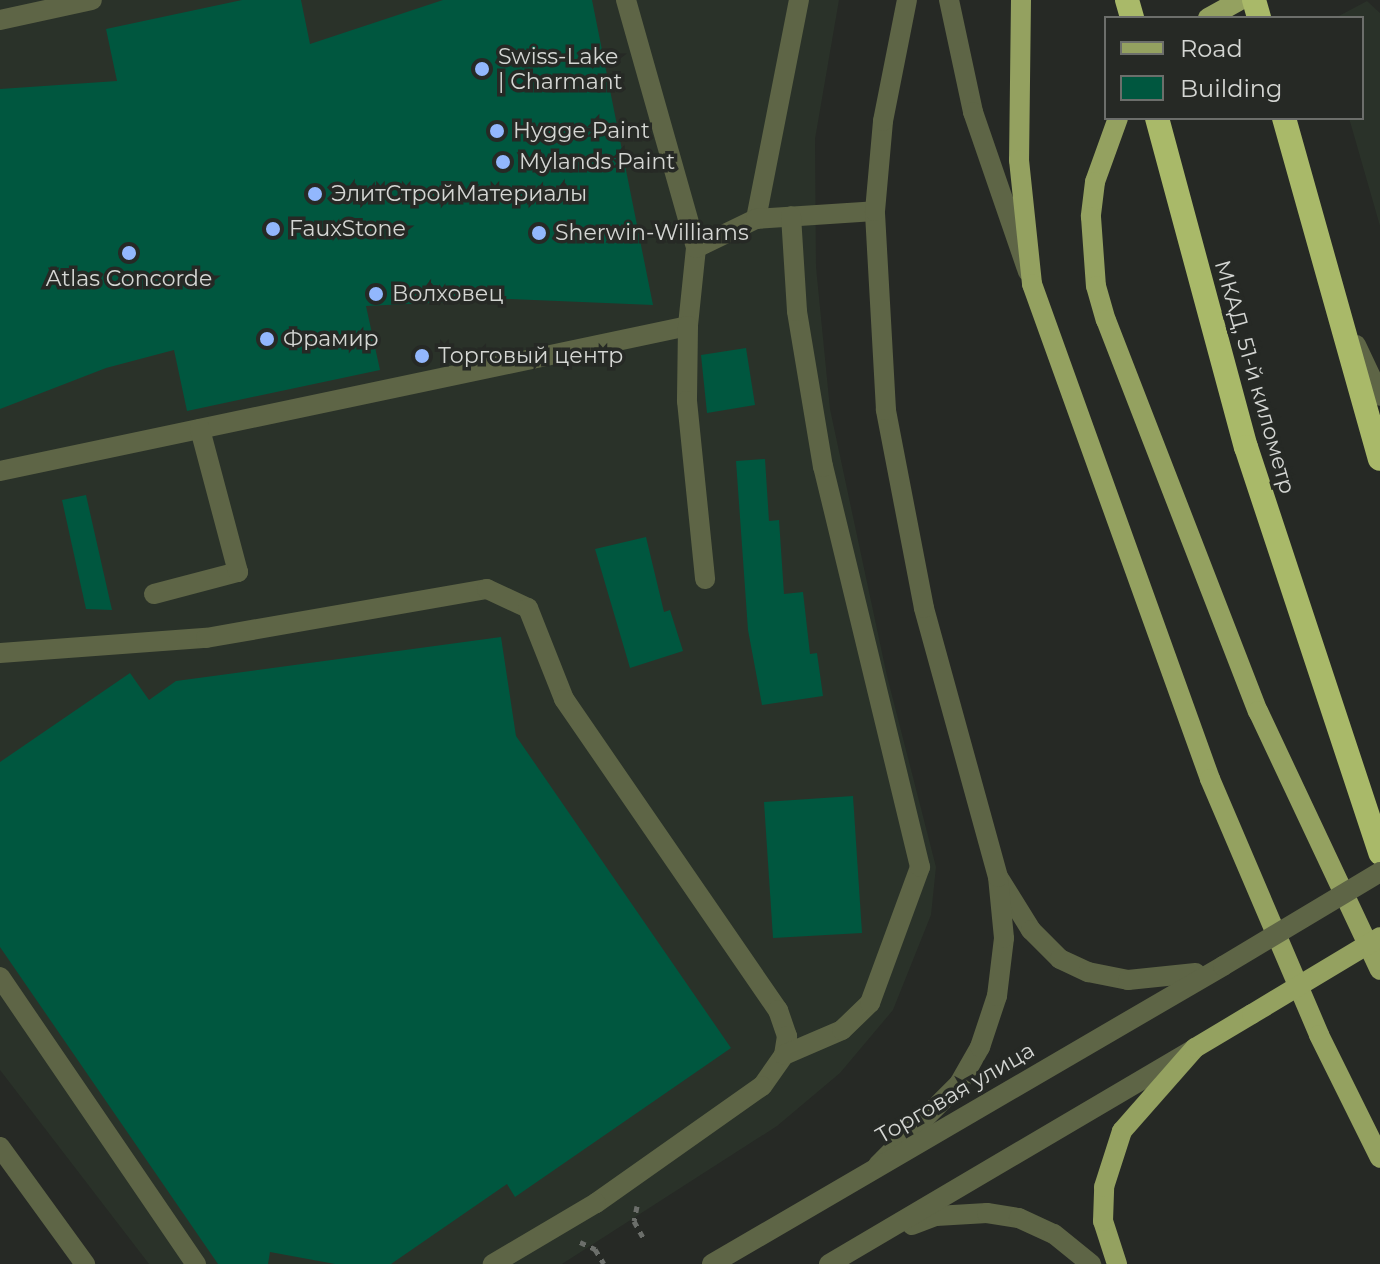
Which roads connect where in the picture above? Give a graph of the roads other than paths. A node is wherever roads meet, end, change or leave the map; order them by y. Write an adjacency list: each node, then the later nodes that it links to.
1 (92, 0): 9 (street)
2 (626, 0): 16 (street)
3 (799, 0): 15 (street)
4 (907, 0): 13 (street)
5 (949, 0): 17 (street)
6 (1021, 0): 17 (main road)
7 (1241, 0): 8 (main road)
8 (1212, 16)
9 (0, 20)
10 (1117, 120): 32 (main road)
11 (1158, 120): 27 (highway, МКАД, 51-й километр)
12 (1285, 120): 18 (highway)
13 (875, 211): 14 (street); 29 (street)
14 (791, 216): 15 (street); 35 (street)
15 (756, 219): 16 (street)
16 (696, 248): 19 (street)
17 (1032, 284): 37 (main road)
18 (1331, 292): 20 (street); 22 (highway)
19 (688, 326): 21 (street); 24 (street)
20 (1380, 396)
21 (200, 429): 23 (street); 25 (street)
22 (1380, 459)
23 (0, 471)
24 (705, 579)
25 (154, 594)
26 (0, 653): 35 (street)
27 (1380, 853)
28 (1380, 872): 31 (street, Торговая улица, bridge)
29 (998, 877): 31 (street); 38 (street)
30 (1380, 937): 34 (main road, bridge)
31 (1223, 966): 38 (street, Торговая улица)
32 (1380, 970)
33 (0, 977): 41 (street)
34 (1195, 1048): 39 (street); 46 (main road)
35 (784, 1055): 42 (street)
36 (0, 1147): 40 (street)
37 (1380, 1158)
38 (878, 1165): 43 (street, Торговая улица)
39 (860, 1244): 44 (street); 45 (street)
40 (85, 1264)
41 (196, 1264)
42 (493, 1264)
43 (712, 1264)
44 (829, 1264)
45 (1091, 1264)
46 (1117, 1264)

